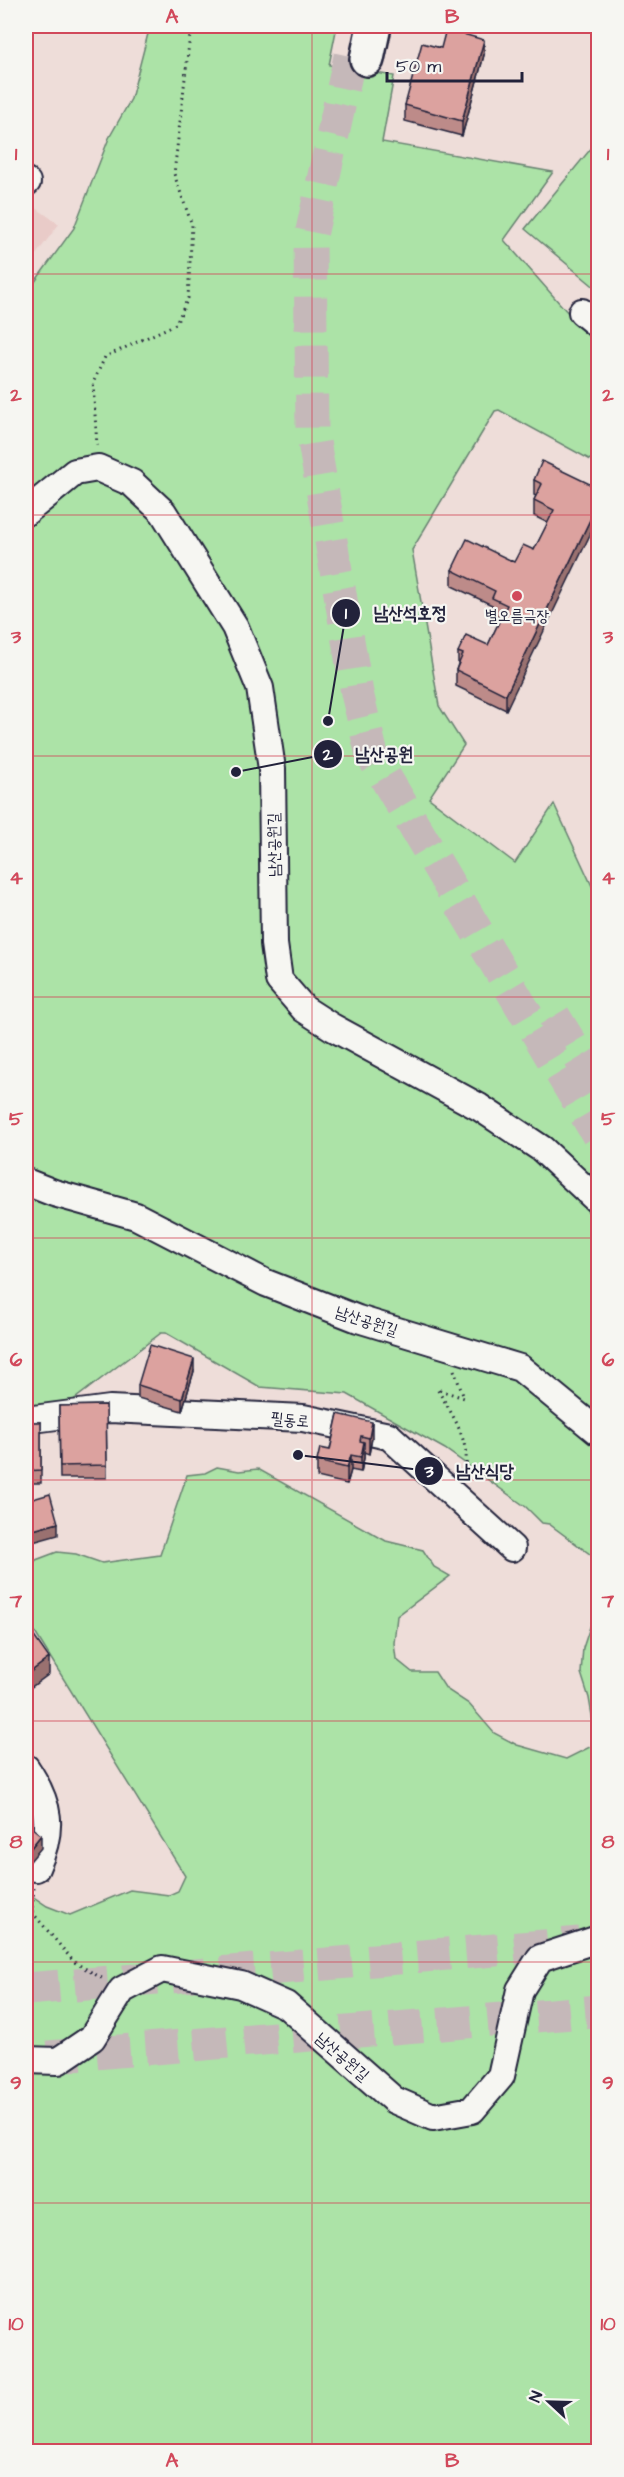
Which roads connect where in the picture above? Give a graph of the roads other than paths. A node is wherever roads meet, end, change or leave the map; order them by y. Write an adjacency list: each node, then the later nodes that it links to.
1 (374, 26): 2 (main road)
2 (358, 47)
3 (26, 512): 5 (street, 남산공원길)
4 (26, 1182): 7 (street, 남산공원길)
5 (598, 1202)
6 (26, 1420): 8 (street, 필동로)
7 (598, 1432)
8 (512, 1548)
9 (26, 1768): 10 (street)
10 (36, 1868)
11 (598, 1939): 12 (street, 남산공원길)
12 (26, 2060)

